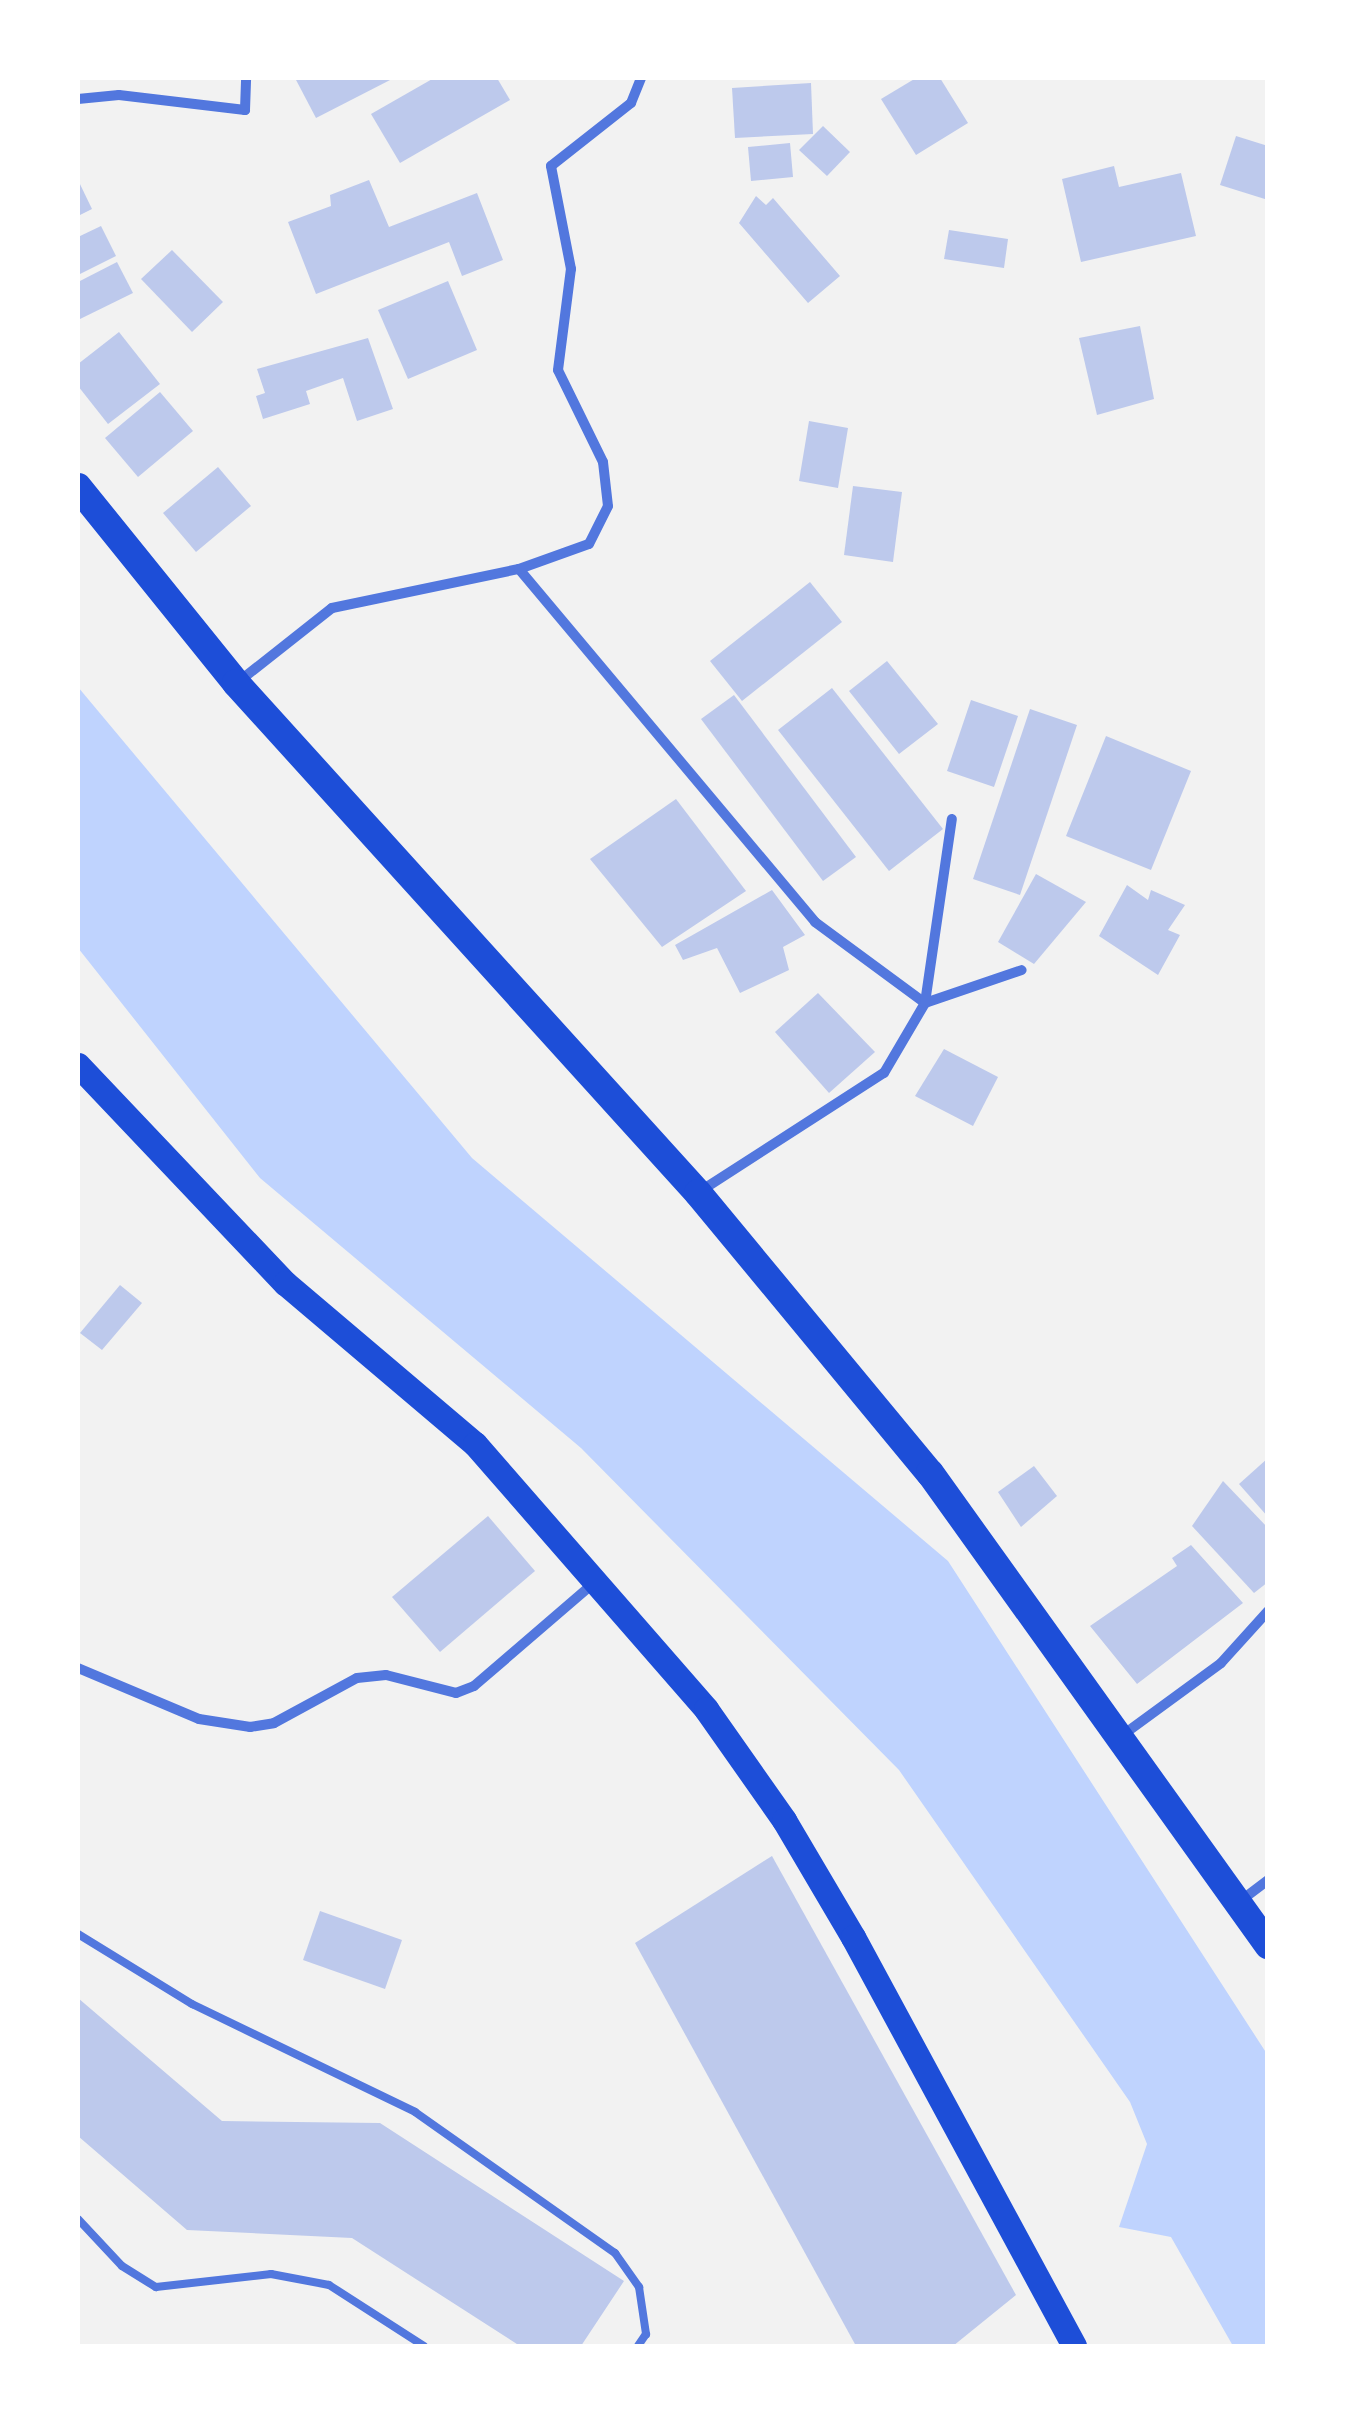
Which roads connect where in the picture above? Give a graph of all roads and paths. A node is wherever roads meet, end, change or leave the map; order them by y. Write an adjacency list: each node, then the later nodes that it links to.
1 (246, 78): 3 (street)
2 (641, 78): 5 (street)
3 (78, 99)
4 (78, 487): 6 (highway)
5 (519, 569): 6 (street); 9 (street)
6 (236, 684): 11 (highway)
7 (952, 819): 9 (street)
8 (1022, 970): 9 (street)
9 (926, 1003): 11 (street)
10 (78, 1065): 12 (main road)
11 (698, 1193): 15 (highway)
12 (596, 1580): 14 (street); 23 (main road)
13 (1268, 1611): 15 (street)
14 (78, 1668)
15 (1119, 1738): 17 (highway)
16 (1268, 1880): 17 (street)
17 (1239, 1902): 19 (highway)
18 (78, 1934): 22 (lane)
19 (1268, 1945)
20 (78, 2219): 21 (lane)
21 (424, 2346)
22 (638, 2346)
23 (1074, 2346)

